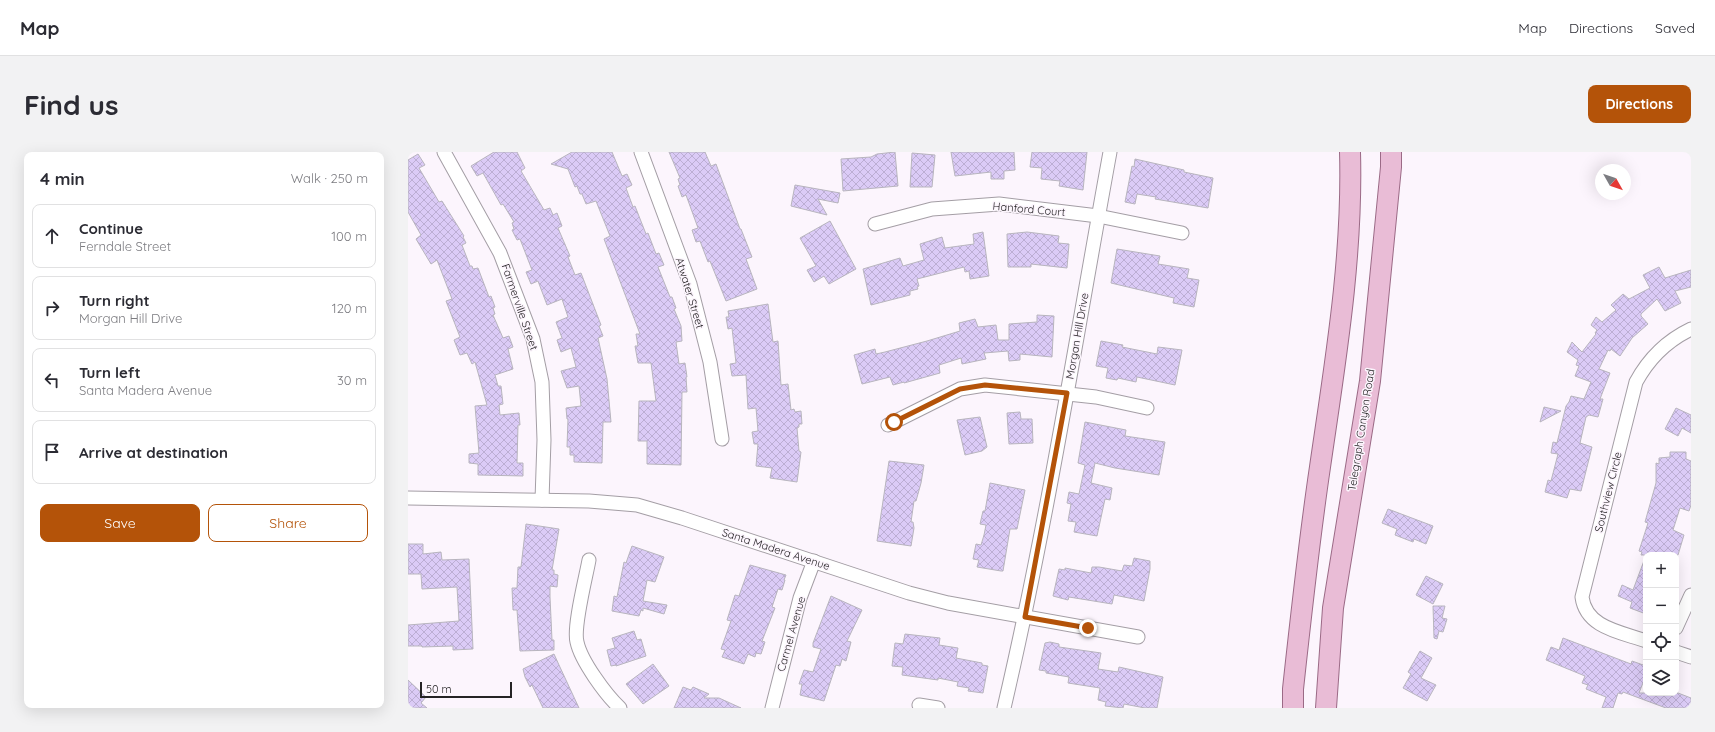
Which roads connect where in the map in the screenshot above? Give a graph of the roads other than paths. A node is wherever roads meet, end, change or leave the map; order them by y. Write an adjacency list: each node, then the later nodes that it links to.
1 (444, 152): 15 (street, Farmerville Street)
2 (641, 152): 13 (street, Atwater Street)
3 (1110, 152): 6 (street, Morgan Hill Drive)
4 (1350, 152): 30 (main road)
5 (1391, 152): 31 (main road, Telegraph Canyon Road)
6 (1098, 216): 7 (street, Hanford Court); 8 (street, Hanford Court); 10 (street, Morgan Hill Drive)
7 (875, 224)
8 (1182, 233)
9 (1691, 329): 22 (street, Southview Circle)
10 (1067, 393): 11 (street); 12 (street); 19 (street, Morgan Hill Drive)
11 (1147, 408)
12 (888, 425)
13 (722, 439)
14 (408, 498): 15 (street, Santa Madera Avenue)
15 (542, 500): 17 (street, Santa Madera Avenue)
16 (589, 560): 26 (street)
17 (814, 561): 19 (street, Santa Madera Avenue); 27 (street, Carmel Avenue)
18 (1691, 595): 20 (street)
19 (1025, 617): 21 (street, Santa Madera Avenue); 29 (street, Morgan Hill Drive)
20 (1678, 624)
21 (1138, 637)
22 (1643, 640)
23 (1679, 653): 24 (street)
24 (1691, 657)
25 (919, 705): 28 (street)
26 (620, 708)
27 (772, 708)
28 (938, 708)
29 (1004, 708)
30 (1293, 708)
31 (1326, 708)

